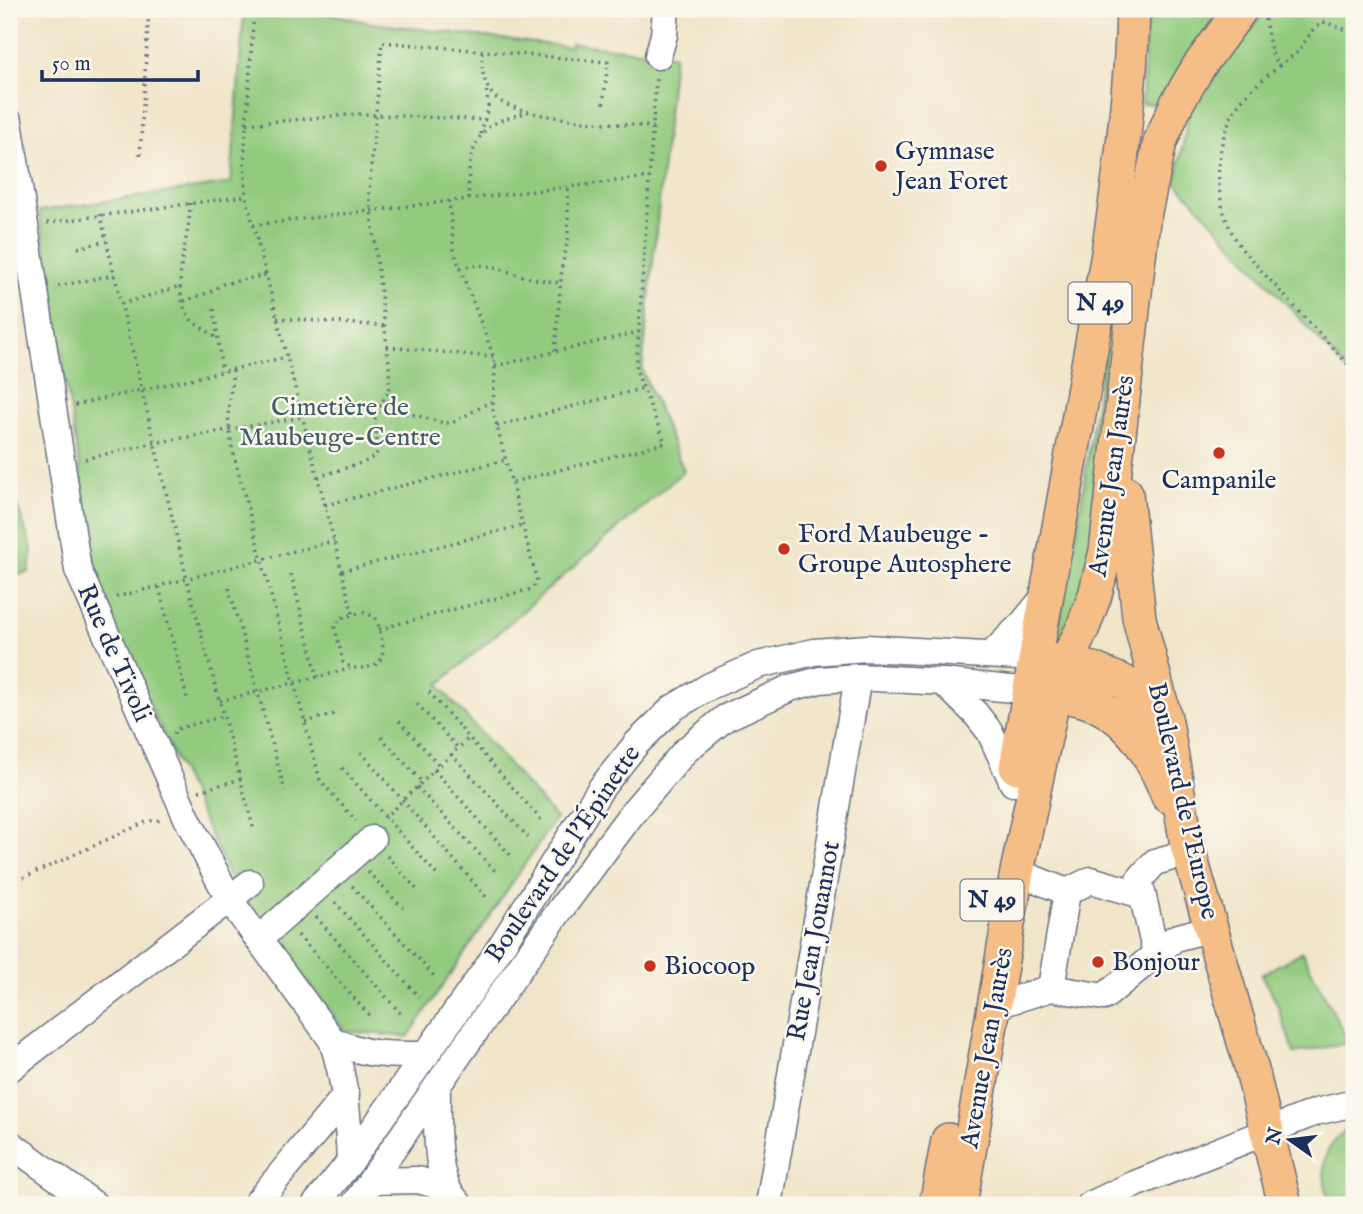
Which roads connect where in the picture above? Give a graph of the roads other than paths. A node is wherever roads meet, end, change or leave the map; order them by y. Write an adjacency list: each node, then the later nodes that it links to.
1 (666, 9): 4 (street)
2 (1133, 9): 7 (main road, Avenue Jean Jaurès / N 49)
3 (1250, 11): 6 (main road, Avenue Jean Jaurès / N 49)
4 (658, 56)
5 (9, 122): 21 (street, Rue de Tivoli)
6 (1119, 432): 9 (main road, Avenue Jean Jaurès / N 49); 13 (main road, Boulevard de l'Europe)
7 (1047, 594): 8 (street); 9 (main road, Avenue Jean Jaurès / N 49)
8 (992, 654): 9 (street, Boulevard de l'Épinette); 28 (street, Boulevard de l'Épinette)
9 (1051, 660): 12 (main road, Avenue Jean Jaurès / N 49); 13 (main road)
10 (858, 677): 11 (street, Boulevard de l'Épinette); 30 (street, Boulevard de l'Épinette); 42 (street, Rue Jean Jouannot)
11 (943, 682): 12 (street, Boulevard de l'Épinette); 14 (street)
12 (1042, 693): 14 (main road, Avenue Jean Jaurès / N 49); 15 (main road); 17 (main road, Avenue Jean Jaurès / N 49)
13 (1166, 722): 15 (main road, Boulevard de l'Europe)
14 (1013, 783): 43 (main road, Avenue Jean Jaurès / N 49)
15 (1188, 848): 20 (street); 22 (main road, Boulevard de l'Europe)
16 (333, 872): 23 (street)
17 (1017, 872): 19 (street); 26 (main road, Avenue Jean Jaurès / N 49)
18 (250, 883): 21 (street)
19 (1067, 892): 20 (street); 25 (street)
20 (1142, 895): 24 (street)
21 (229, 899): 23 (street, Rue de Tivoli); 29 (street)
22 (1212, 928): 24 (street); 33 (main road, Boulevard de l'Europe)
23 (259, 939): 27 (street, Rue de Tivoli)
24 (1156, 954): 25 (street)
25 (1051, 988): 26 (street)
26 (994, 1006): 44 (main road, Avenue Jean Jaurès / N 49)
27 (332, 1040): 28 (street); 31 (street)
28 (426, 1055): 35 (street, Boulevard de l'Épinette)
29 (9, 1069)
30 (437, 1089): 36 (street, Boulevard de l'Épinette); 37 (street)
31 (346, 1095): 35 (street); 39 (street)
32 (1354, 1103): 33 (street)
33 (1267, 1132): 45 (street); 46 (main road, Boulevard de l'Europe)
34 (9, 1143): 38 (street)
35 (350, 1162): 40 (street, Boulevard de l'Épinette)
36 (373, 1181): 37 (street); 41 (street, Boulevard de l'Épinette)
37 (454, 1197)
38 (95, 1205)
39 (255, 1205)
40 (315, 1205)
41 (354, 1205)
42 (769, 1205)
43 (936, 1205)
44 (960, 1205)
45 (1090, 1205)
46 (1285, 1205)

